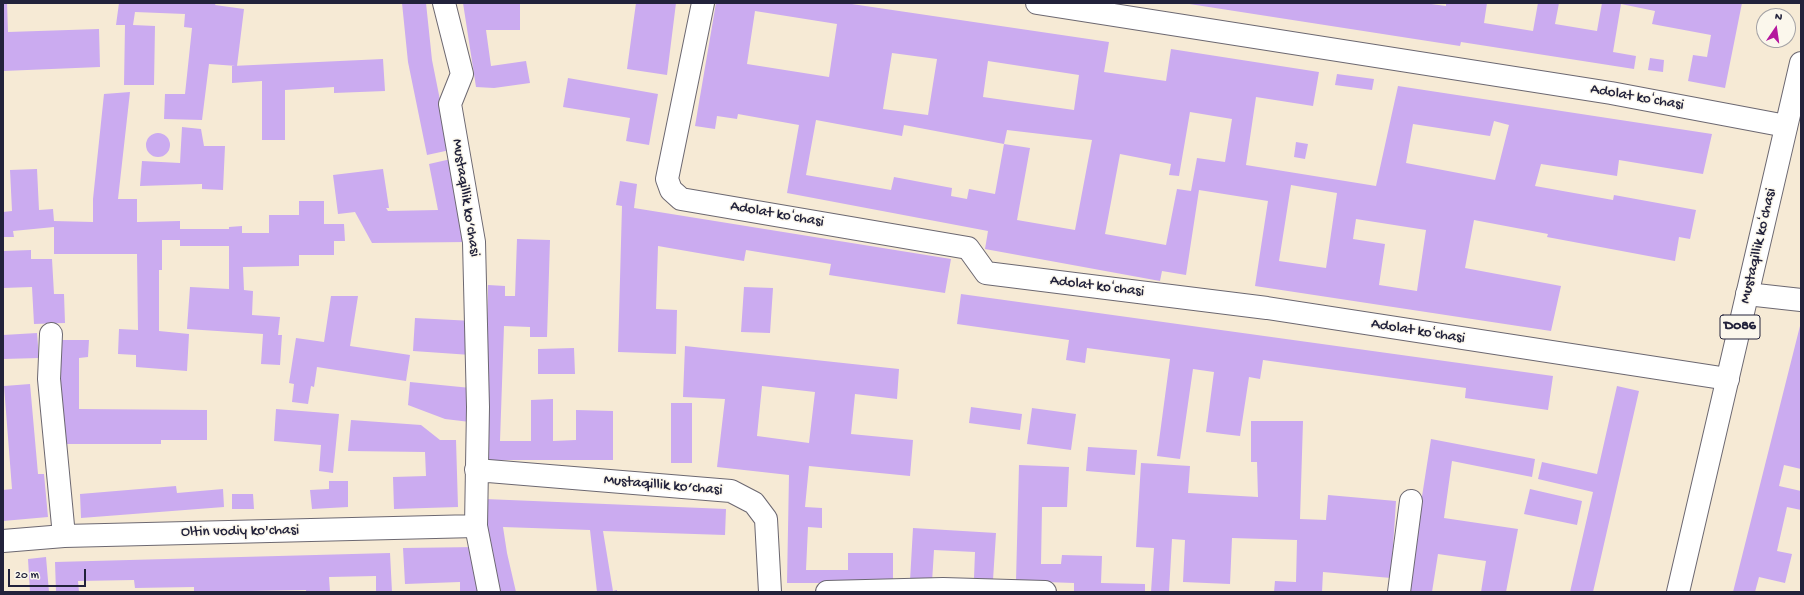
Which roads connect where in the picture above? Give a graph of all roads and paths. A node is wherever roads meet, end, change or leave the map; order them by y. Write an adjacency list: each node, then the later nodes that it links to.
1 (444, 3): 10 (street, Mustaqillik ko‘chasi)
2 (703, 3): 9 (street, Adolat koʻchasi)
3 (1037, 3): 5 (street, Adolat koʻchasi)
4 (1801, 63): 5 (street, Mustaqillik koʻchasi / D086)
5 (1786, 126): 6 (street, Mustaqillik koʻchasi / D086)
6 (1747, 294): 7 (street); 9 (street, Mustaqillik koʻchasi / D086)
7 (1801, 300)
8 (51, 334): 13 (street)
9 (1728, 379): 20 (street, Mustaqillik koʻchasi / D086)
10 (476, 470): 12 (street, Mustaqillik ko‘chasi); 16 (street, Mustaqillik ko‘chasi)
11 (1411, 501): 19 (street)
12 (476, 526): 13 (street, Oltin vodiy ko'chasi); 15 (street, Mustaqillik ko‘chasi)
13 (64, 536): 14 (street, Oltin vodiy ko'chasi)
14 (3, 541)
15 (489, 592)
16 (770, 592)
17 (827, 592): 18 (street)
18 (1046, 592)
19 (1399, 592)
20 (1678, 592)

